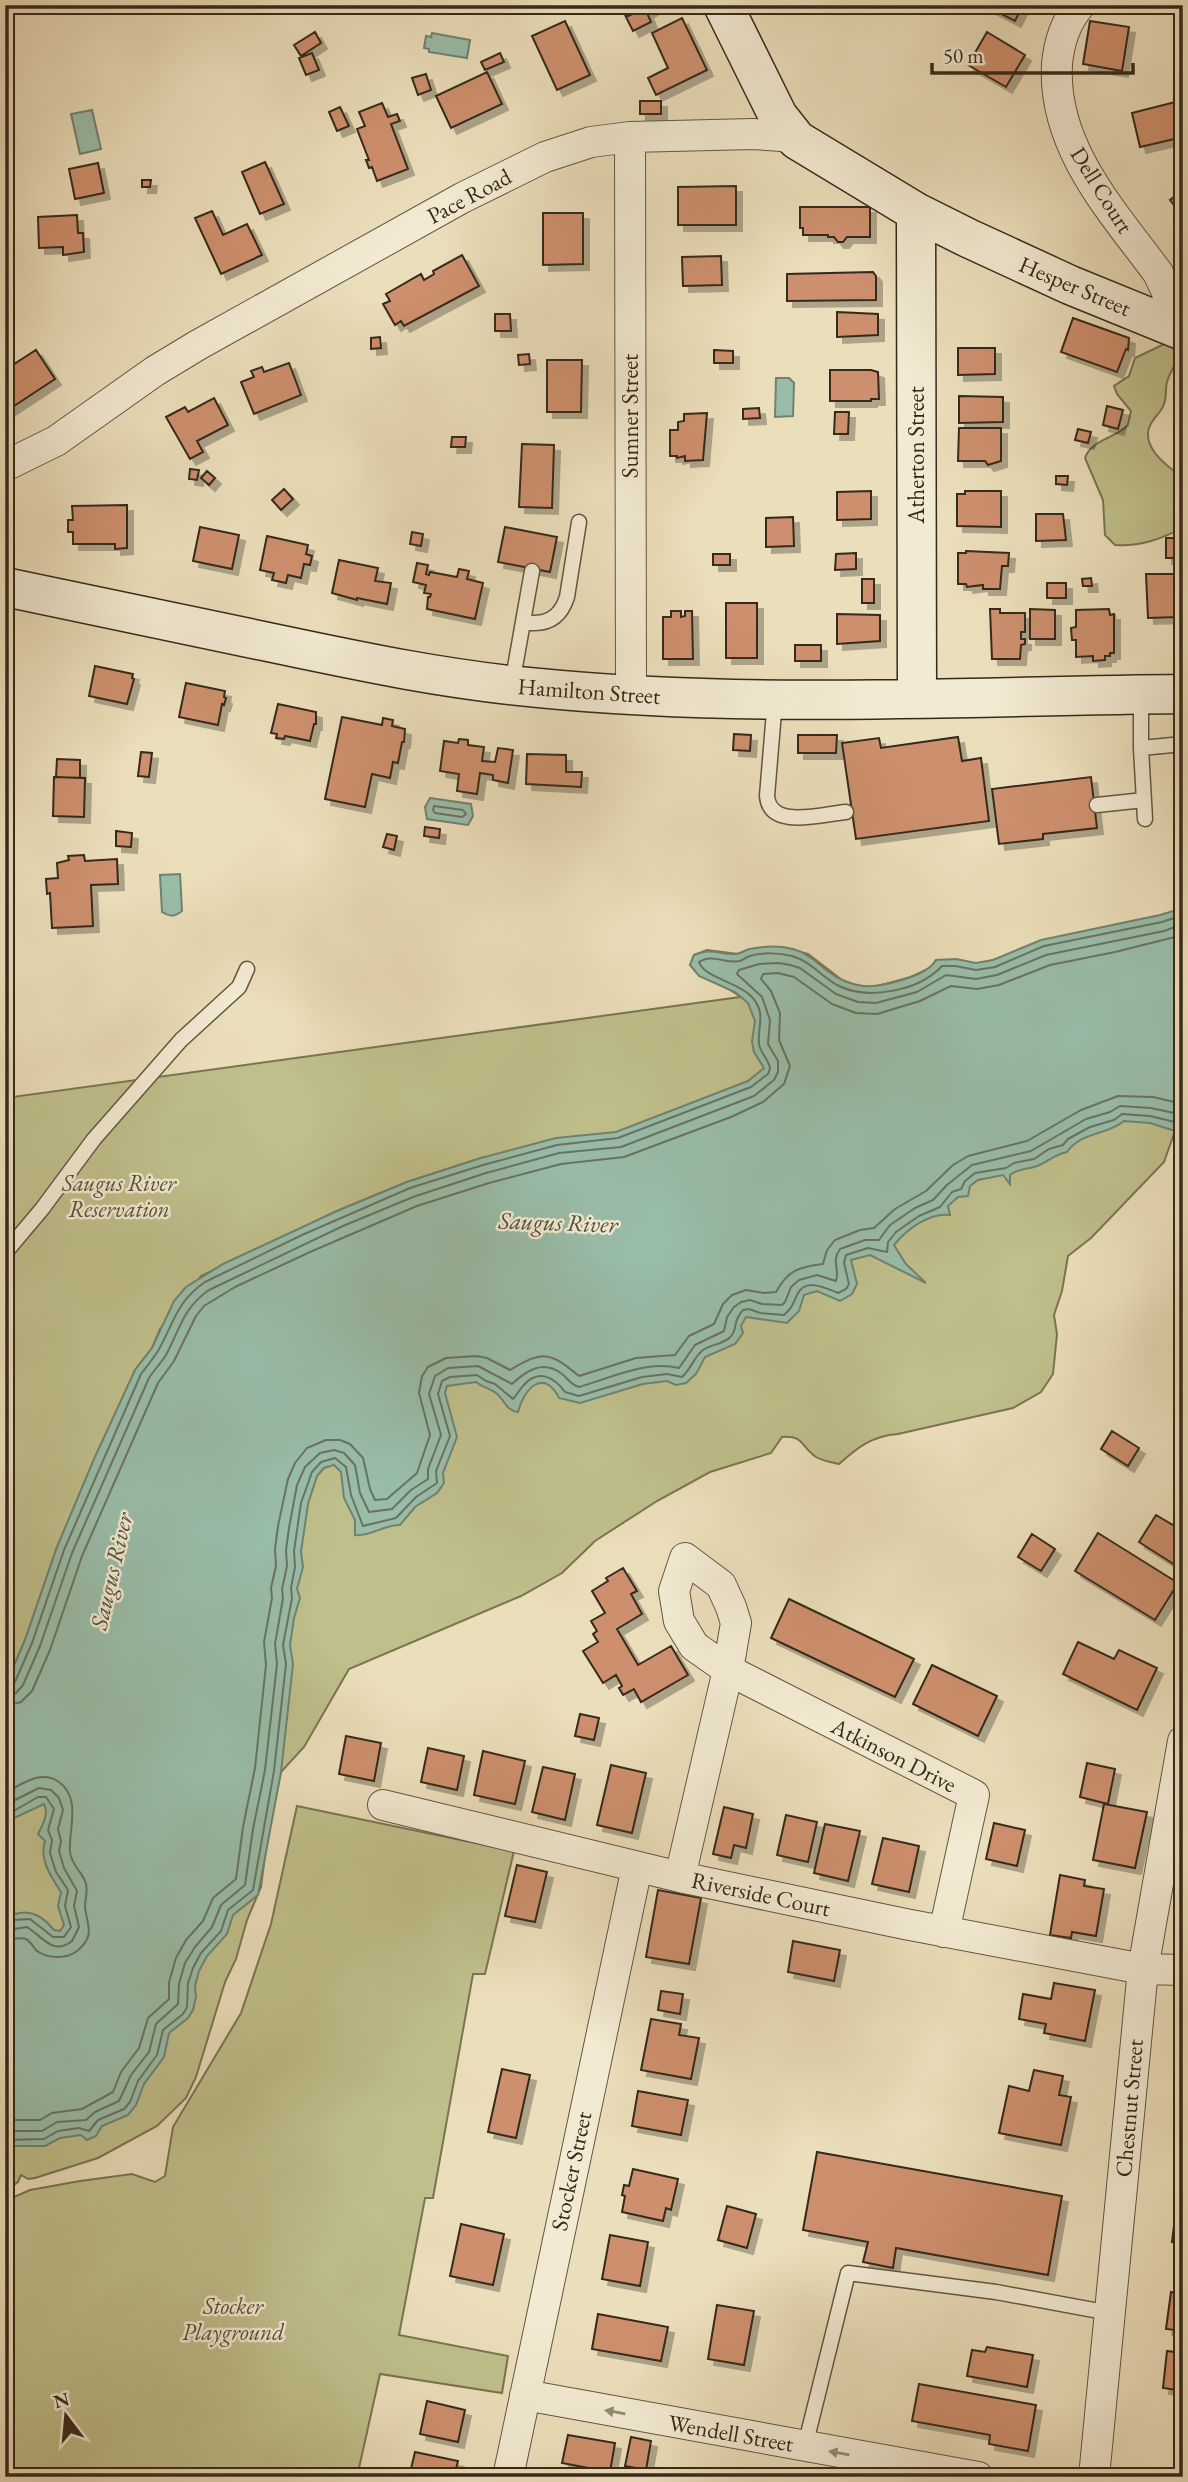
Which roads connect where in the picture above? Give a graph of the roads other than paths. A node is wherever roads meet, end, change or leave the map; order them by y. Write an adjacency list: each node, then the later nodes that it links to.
1 (723, 5): 4 (main road)
2 (1080, 5): 7 (street, Dell Court)
3 (630, 137): 4 (street, Pace Road); 8 (street, Pace Road); 16 (street, Sumner Street)
4 (797, 140): 5 (main road, Pace Road)
5 (916, 212): 6 (main road, Pace Road); 17 (main road, Atherton Street)
6 (968, 238): 7 (main road, Hesper Street)
7 (1180, 330)
8 (5, 466)
9 (579, 522): 12 (lane)
10 (532, 571): 12 (lane)
11 (5, 587): 13 (main road, Hamilton Street)
12 (523, 622): 13 (lane)
13 (512, 685): 16 (main road, Hamilton Street)
14 (1141, 694): 15 (main road, Hamilton Street); 17 (main road, Hamilton Street); 20 (lane)
15 (1183, 694)
16 (631, 695): 18 (main road, Hamilton Street)
17 (917, 698): 18 (main road, Hamilton Street)
18 (775, 699): 23 (lane)
19 (1183, 744): 20 (lane)
20 (1141, 748): 21 (lane)
21 (1144, 800): 22 (lane); 24 (lane)
22 (1097, 805)
23 (846, 811)
24 (1145, 819)
25 (247, 969): 26 (lane)
26 (5, 1253)
27 (1183, 1741): 32 (street, Chestnut Street)
28 (383, 1805): 29 (street, Riverside Court)
29 (637, 1867): 30 (street, Riverside Court); 35 (street, Stocker Street)
30 (680, 1877): 31 (street, Riverside Court); 31 (street, Atkinson Drive)
31 (944, 1932): 32 (street, Riverside Court)
32 (1143, 1969): 33 (street, Riverside Court); 34 (street, Chestnut Street)
33 (1183, 1970)
34 (1110, 2313): 36 (lane); 39 (street, Chestnut Street)
35 (525, 2395): 36 (street, Wendell Street, one-way to 35); 37 (street, Stocker Street)
36 (805, 2446): 38 (street, Wendell Street, one-way to 36)
37 (508, 2477)
38 (978, 2477)
39 (1094, 2477)

